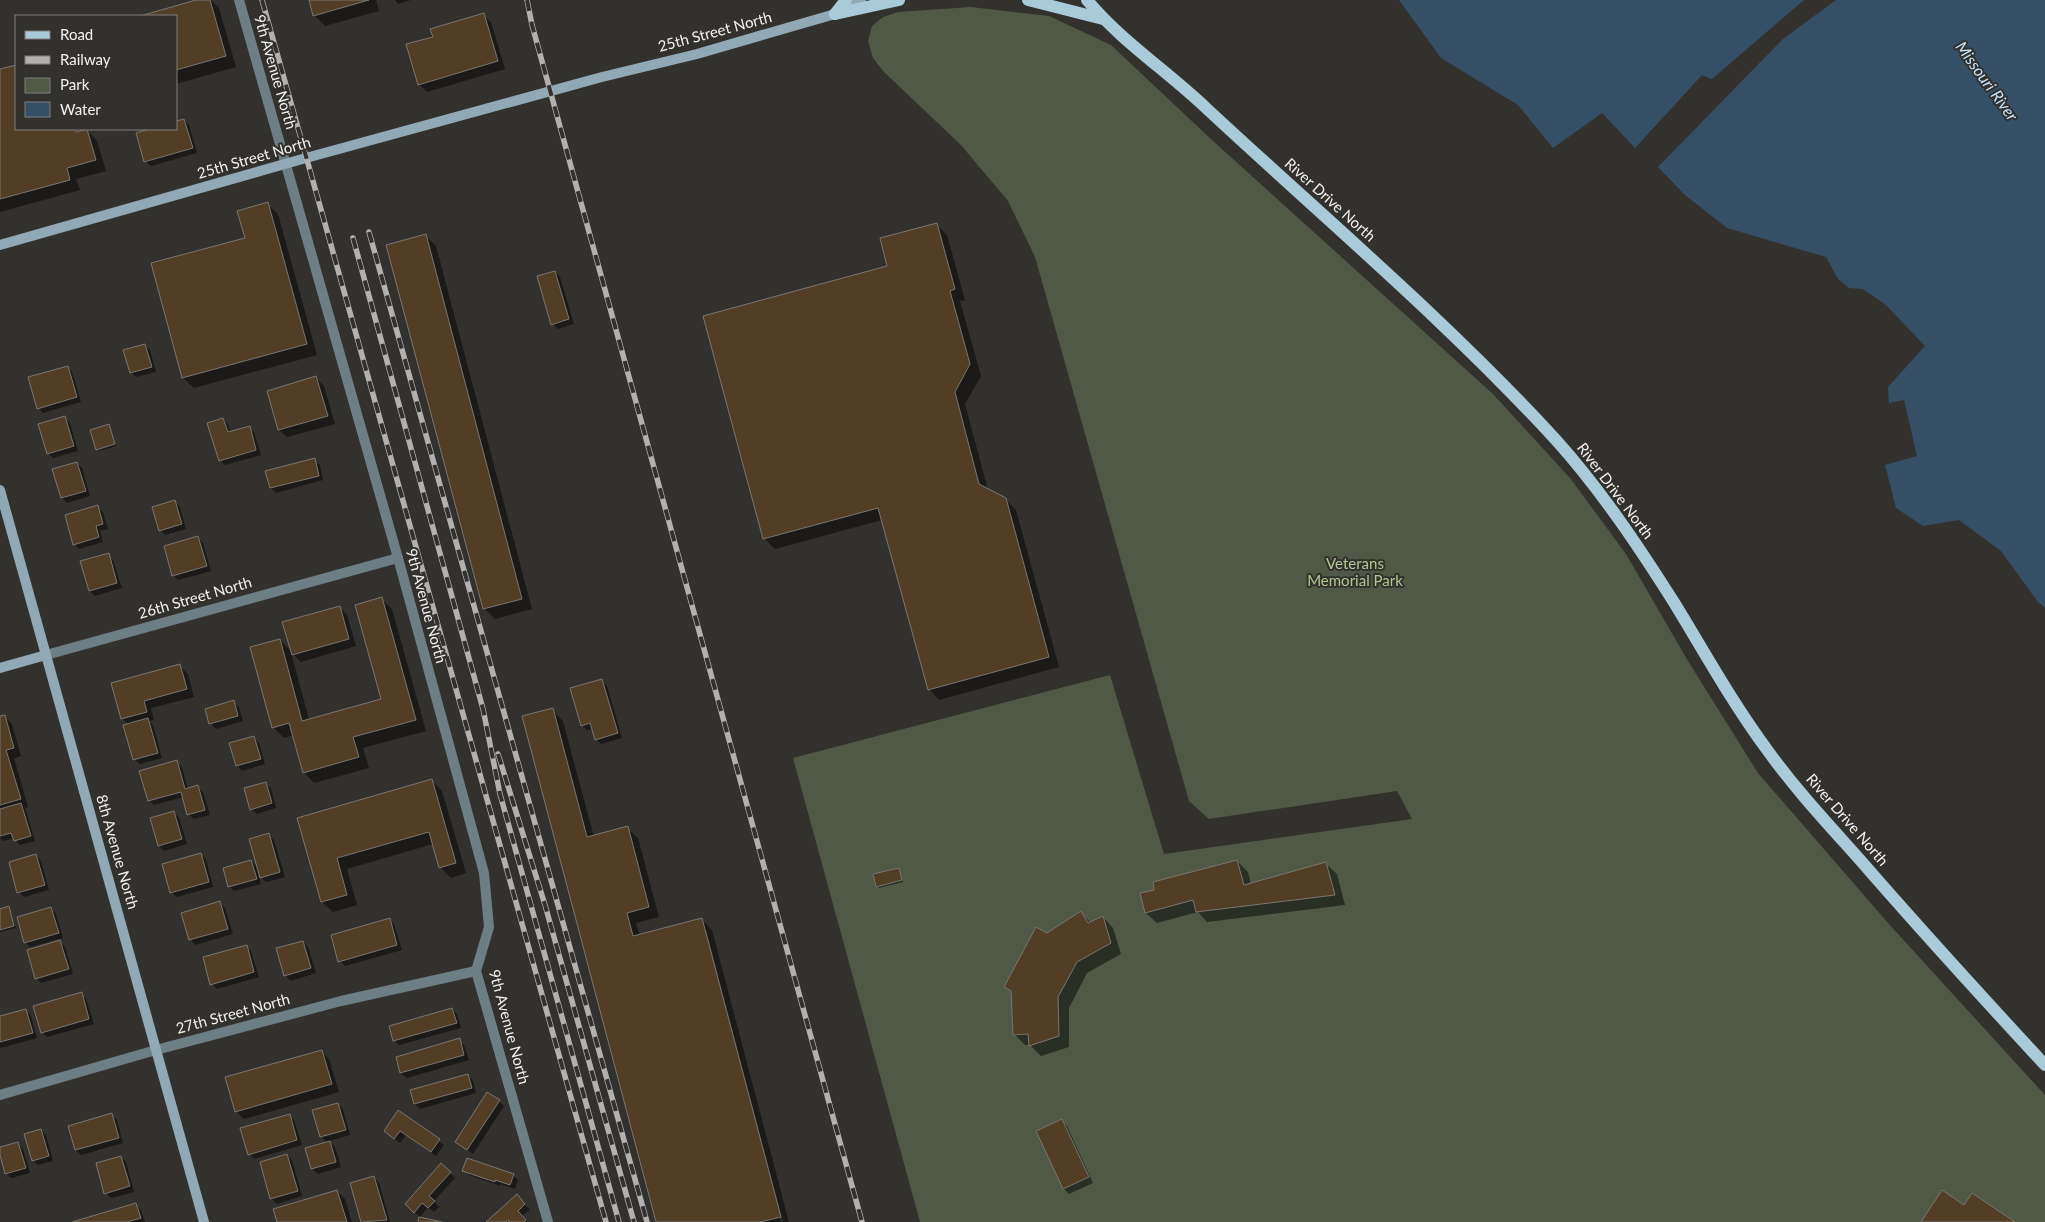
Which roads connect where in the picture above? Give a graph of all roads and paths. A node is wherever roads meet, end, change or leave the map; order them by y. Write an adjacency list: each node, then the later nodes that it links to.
1 (239, 0): 9 (street, 9th Avenue North)
2 (846, 0): 7 (main road)
3 (862, 0): 7 (street, 25th Street North)
4 (899, 0): 7 (main road)
5 (1028, 0): 8 (main road)
6 (1087, 0): 8 (main road, River Drive North)
7 (835, 14): 9 (street, 25th Street North)
8 (1103, 19): 17 (main road, River Drive North)
9 (286, 164): 10 (street, 25th Street North); 12 (street, 9th Avenue North)
10 (0, 245)
11 (0, 490): 13 (street, 8th Avenue North)
12 (398, 558): 13 (street, 26th Street North); 15 (street, 9th Avenue North)
13 (46, 655): 14 (street, 26th Street North); 16 (street, 8th Avenue North)
14 (0, 668)
15 (476, 971): 16 (street, 27th Street North); 20 (street, 9th Avenue North)
16 (156, 1050): 18 (street, 27th Street North); 19 (street, 8th Avenue North)
17 (2045, 1065)
18 (0, 1095)
19 (204, 1222)
20 (548, 1222)

